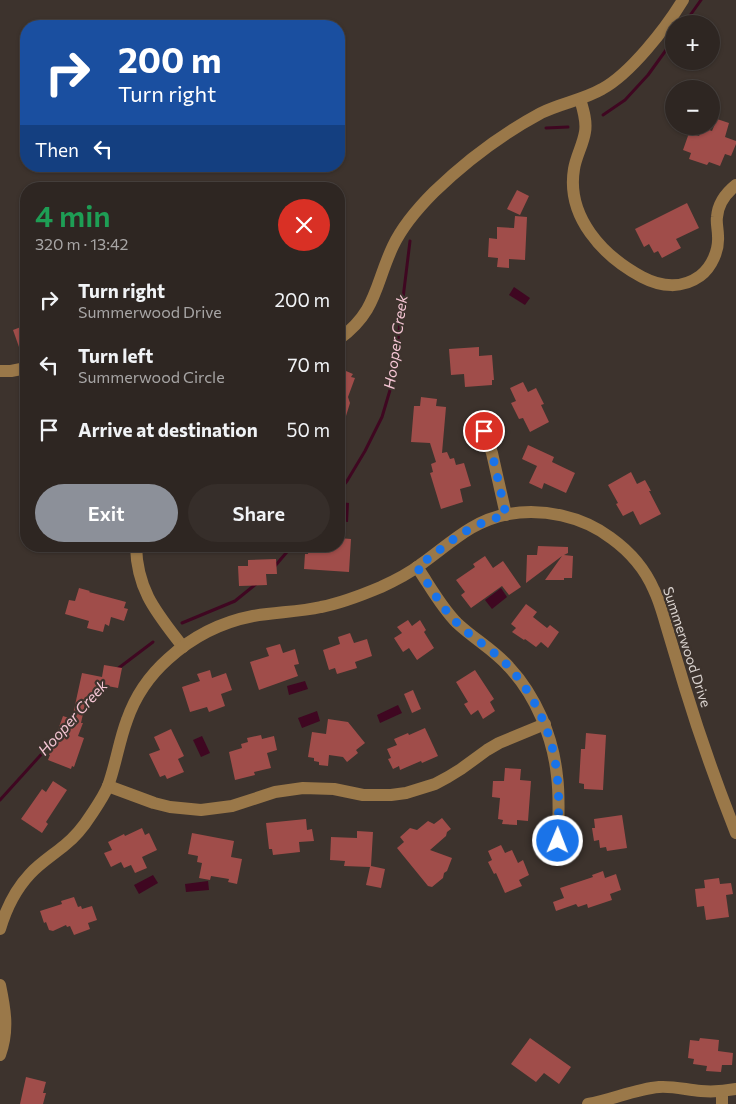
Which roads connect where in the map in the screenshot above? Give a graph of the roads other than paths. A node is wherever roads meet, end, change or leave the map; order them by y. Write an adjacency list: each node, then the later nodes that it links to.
1 (683, 0): 2 (street)
2 (580, 99): 3 (street); 4 (street)
3 (736, 185)
4 (345, 334)
5 (20, 369): 6 (street)
6 (0, 371)
7 (484, 431): 8 (street)
8 (506, 515): 10 (street, Summerwood Drive); 14 (street, Summerwood Drive)
9 (136, 552): 11 (street)
10 (417, 567): 11 (street, Summerwood Drive); 12 (street)
11 (183, 647): 13 (street, Summerwood Drive)
12 (545, 724): 13 (street); 15 (street)
13 (108, 786): 16 (street, Summerwood Drive)
14 (736, 833)
15 (558, 841)
16 (0, 929)
17 (0, 985): 18 (street)
18 (0, 1055)
19 (736, 1089): 20 (street)
20 (722, 1091): 21 (street); 22 (street)
21 (588, 1104)
22 (722, 1104)

